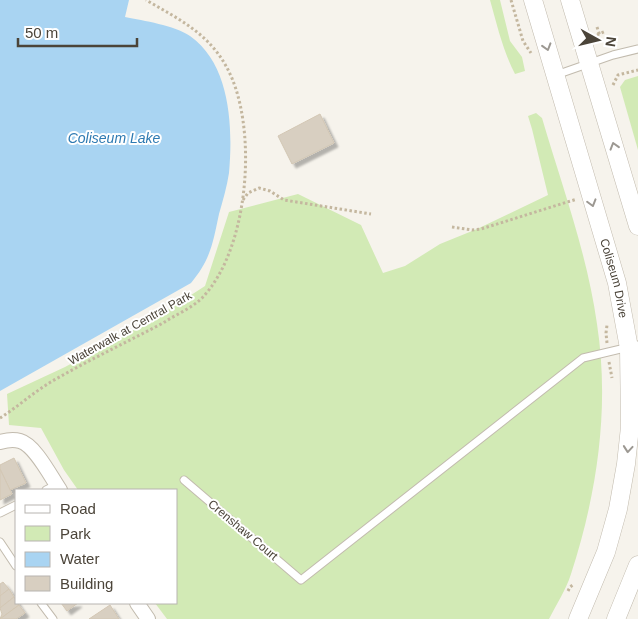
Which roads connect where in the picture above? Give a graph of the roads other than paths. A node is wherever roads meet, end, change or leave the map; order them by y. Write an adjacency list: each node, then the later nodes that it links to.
1 (533, 0): 5 (street, Coliseum Drive, one-way to 5)
2 (570, 0): 4 (street)
3 (638, 49): 4 (lane)
4 (588, 63): 5 (lane); 6 (street, one-way to 4)
5 (556, 76): 7 (street, Coliseum Drive, one-way to 7)
6 (638, 226)
7 (633, 347): 9 (lane, Crenshaw Court); 18 (street, Coliseum Drive, one-way to 18)
8 (0, 442): 10 (street)
9 (184, 480)
10 (54, 489)
11 (15, 506): 12 (lane)
12 (0, 513)
13 (0, 542): 14 (lane)
14 (15, 564)
15 (638, 564): 21 (street)
16 (43, 604): 19 (lane)
17 (138, 604): 20 (street)
18 (580, 618)
19 (53, 619)
20 (148, 619)
21 (616, 619)

